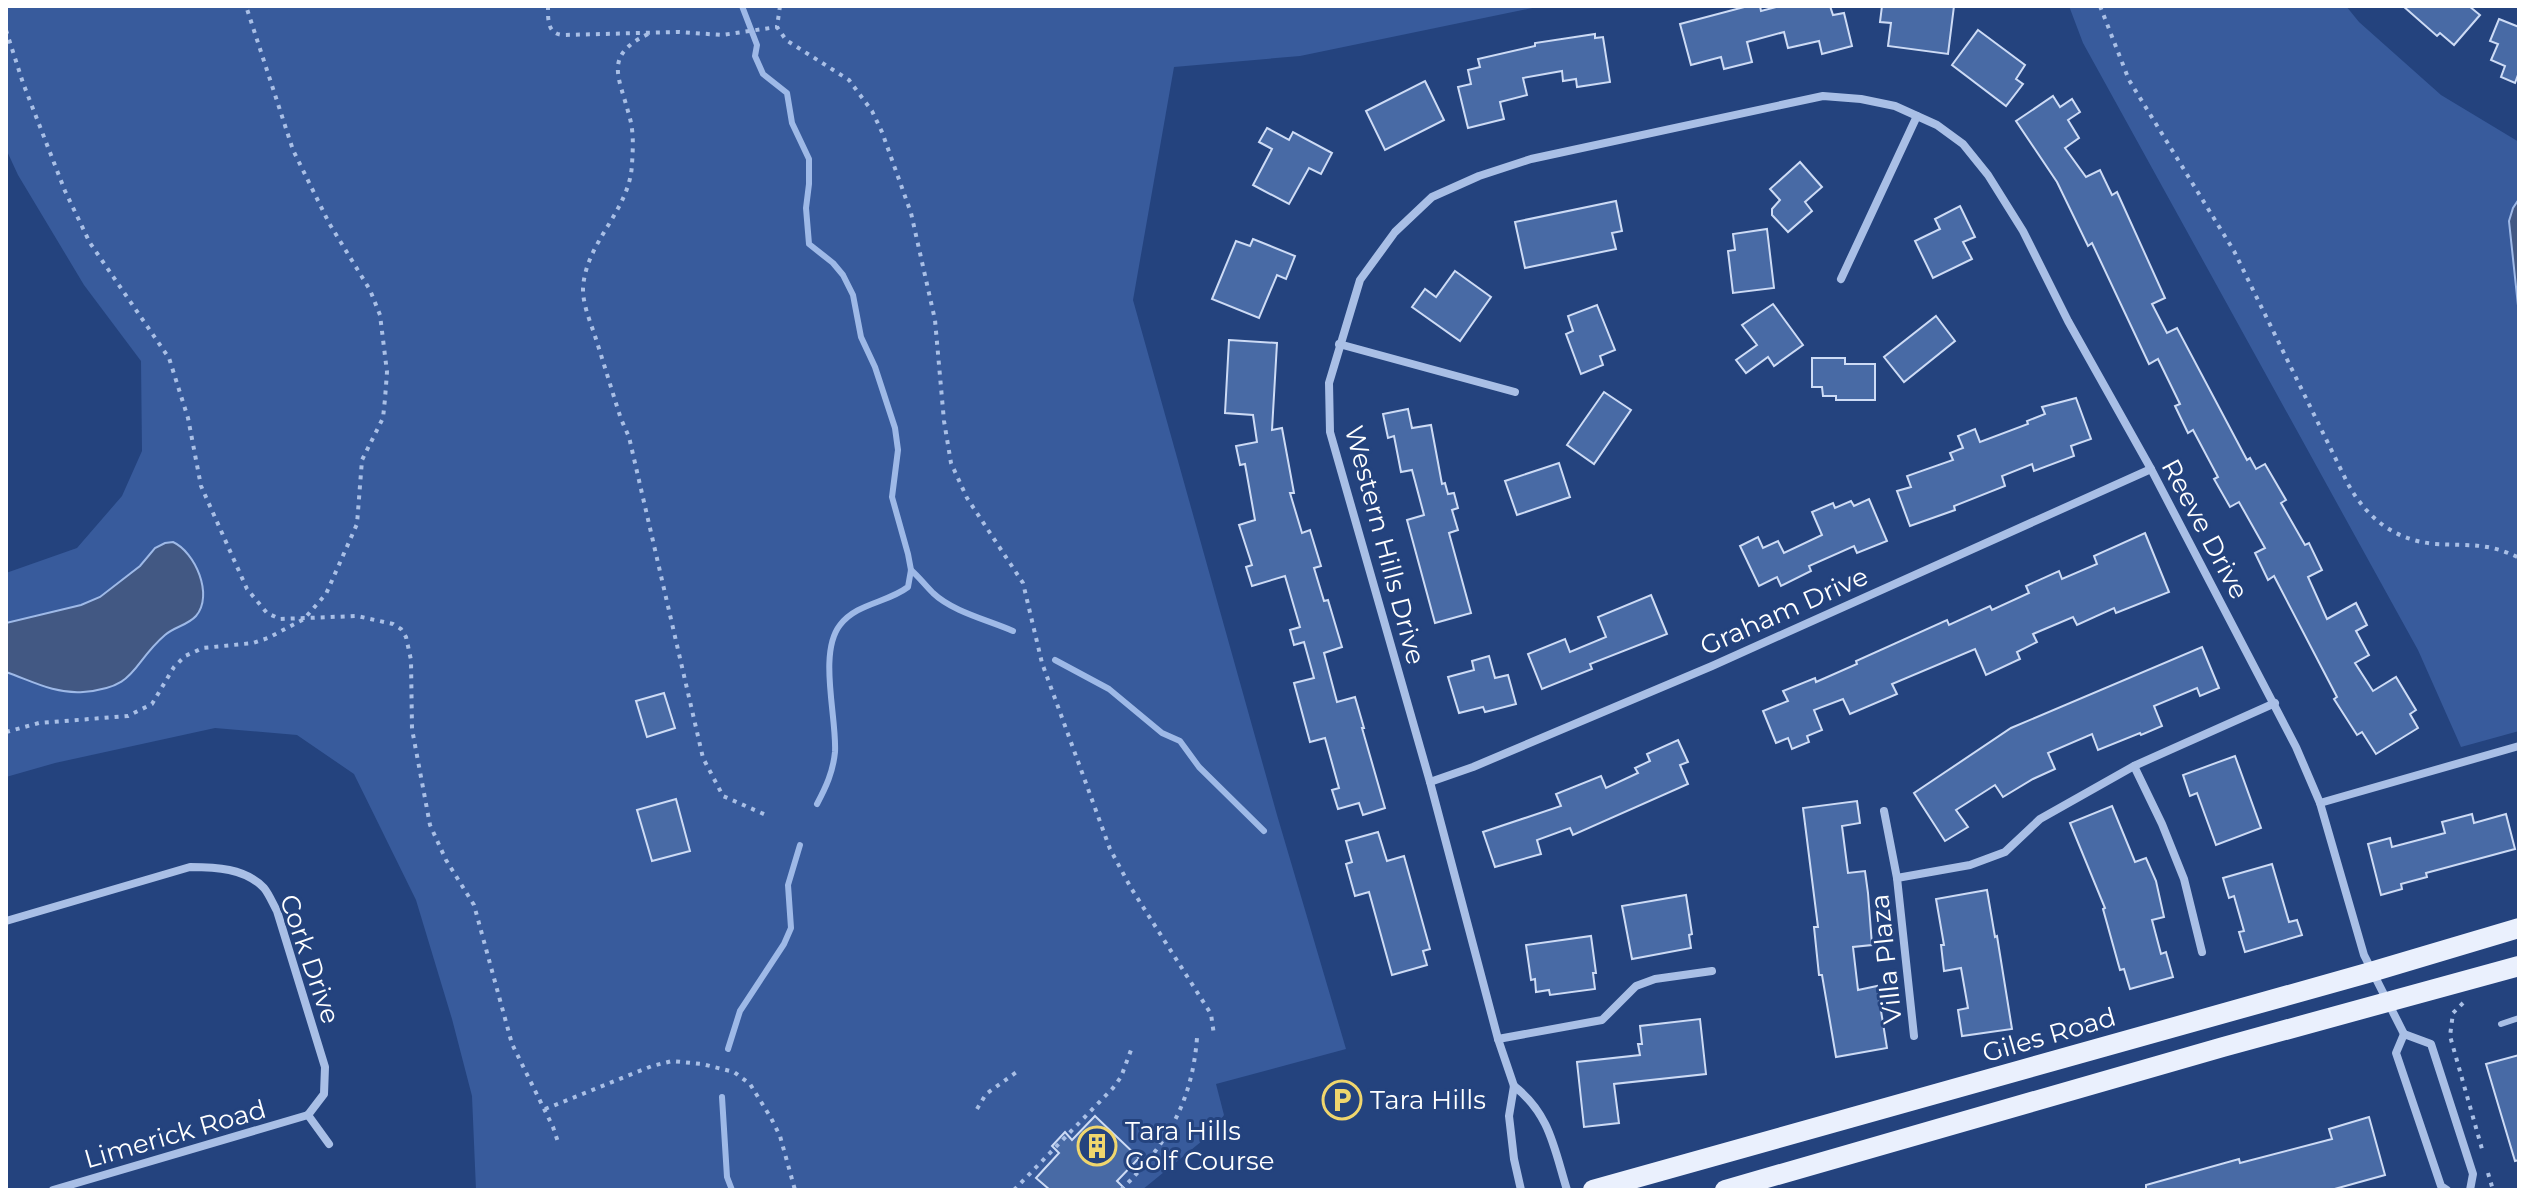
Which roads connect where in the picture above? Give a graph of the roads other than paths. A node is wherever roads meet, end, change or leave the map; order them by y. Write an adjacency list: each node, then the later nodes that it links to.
1 (1917, 116): 2 (street); 3 (street, Western Hills Drive); 5 (street, Reeve Drive)
2 (1841, 279)
3 (1339, 344): 4 (street); 9 (street, Western Hills Drive)
4 (1515, 392)
5 (2151, 469): 6 (street, Reeve Drive); 9 (street, Graham Drive)
6 (2275, 703): 8 (street, Villa Plaza); 10 (street, Reeve Drive)
7 (2519, 746): 10 (street)
8 (2134, 766): 12 (street, Villa Plaza); 15 (street)
9 (1430, 782): 24 (street, Western Hills Drive)
10 (2320, 803): 18 (street, Reeve Drive)
11 (1884, 811): 12 (street, Villa Plaza)
12 (1897, 878): 23 (street, Villa Plaza)
13 (6, 921): 26 (street, Cork Drive)
14 (2519, 928): 18 (main road, Giles Road)
15 (2202, 952)
16 (2519, 966): 19 (main road)
17 (1712, 971): 24 (street)
18 (2371, 972): 19 (street, Reeve Drive); 31 (main road, Giles Road)
19 (2387, 1003): 22 (street, Reeve Drive); 32 (main road)
20 (2519, 1018): 21 (lane)
21 (2501, 1024)
22 (2404, 1034): 33 (street); 34 (street)
23 (1914, 1036)
24 (1498, 1039): 25 (street, Western Hills Drive)
25 (1514, 1086): 29 (street, Western Hills Drive); 30 (street, Western Hills Drive)
26 (308, 1115): 27 (street); 28 (street, Limerick Road)
27 (329, 1144)
28 (53, 1190)
29 (1521, 1190)
30 (1567, 1190)
31 (1593, 1190)
32 (1725, 1190)
33 (2447, 1190)
34 (2470, 1190)

